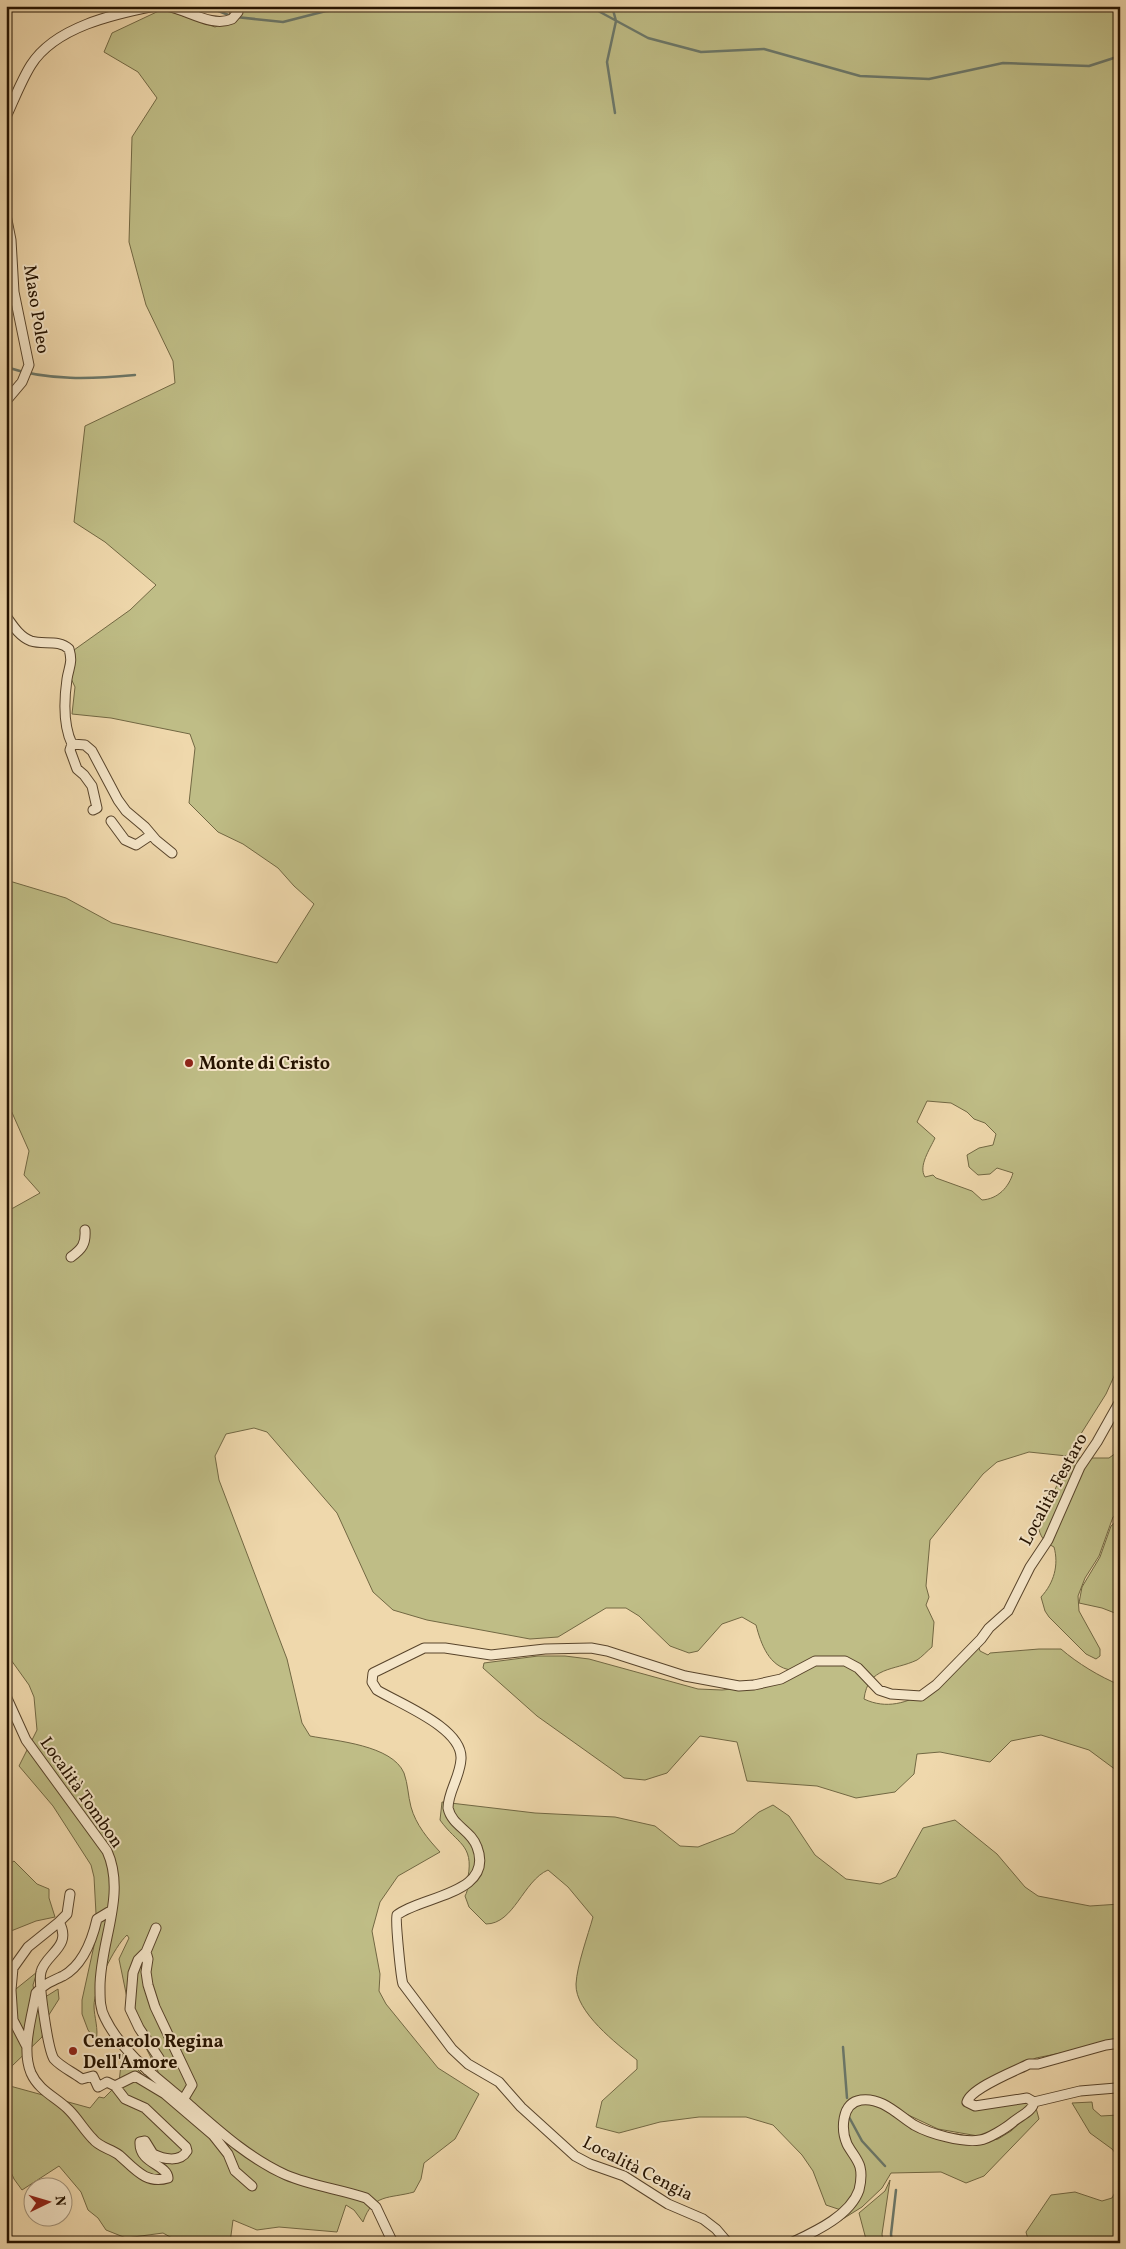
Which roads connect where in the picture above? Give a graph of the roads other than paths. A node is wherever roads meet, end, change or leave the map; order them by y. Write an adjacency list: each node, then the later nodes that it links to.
1 (155, 6): 4 (street)
2 (166, 6): 3 (street)
3 (234, 14)
4 (6, 117)
5 (6, 215): 6 (street, Maso Poleo)
6 (6, 402)
7 (6, 616): 8 (street)
8 (72, 744): 9 (street); 11 (street)
9 (92, 810)
10 (111, 821): 11 (street)
11 (151, 834): 12 (street)
12 (172, 853)
13 (85, 1230): 14 (street)
14 (71, 1257)
15 (1120, 1401): 16 (street, Località Festaro)
16 (591, 1648): 33 (street, Località Cengia)
17 (6, 1696): 19 (street, Località Tombon)
18 (70, 1894): 20 (street)
19 (112, 1910): 23 (street); 26 (street, Località Tombon)
20 (58, 1922): 23 (street); 25 (street)
21 (156, 1928): 22 (street)
22 (146, 1952): 26 (street); 29 (street)
23 (41, 1987): 25 (street); 27 (street)
24 (1120, 2043): 30 (street)
25 (27, 2047): 27 (street)
26 (147, 2070): 29 (street, Località Tombon)
27 (115, 2086): 31 (street)
28 (1116, 2088): 30 (street)
29 (183, 2100): 32 (street, Località Tombon)
30 (1034, 2102): 34 (street)
31 (252, 2186)
32 (393, 2243)
33 (728, 2243)
34 (791, 2243)

